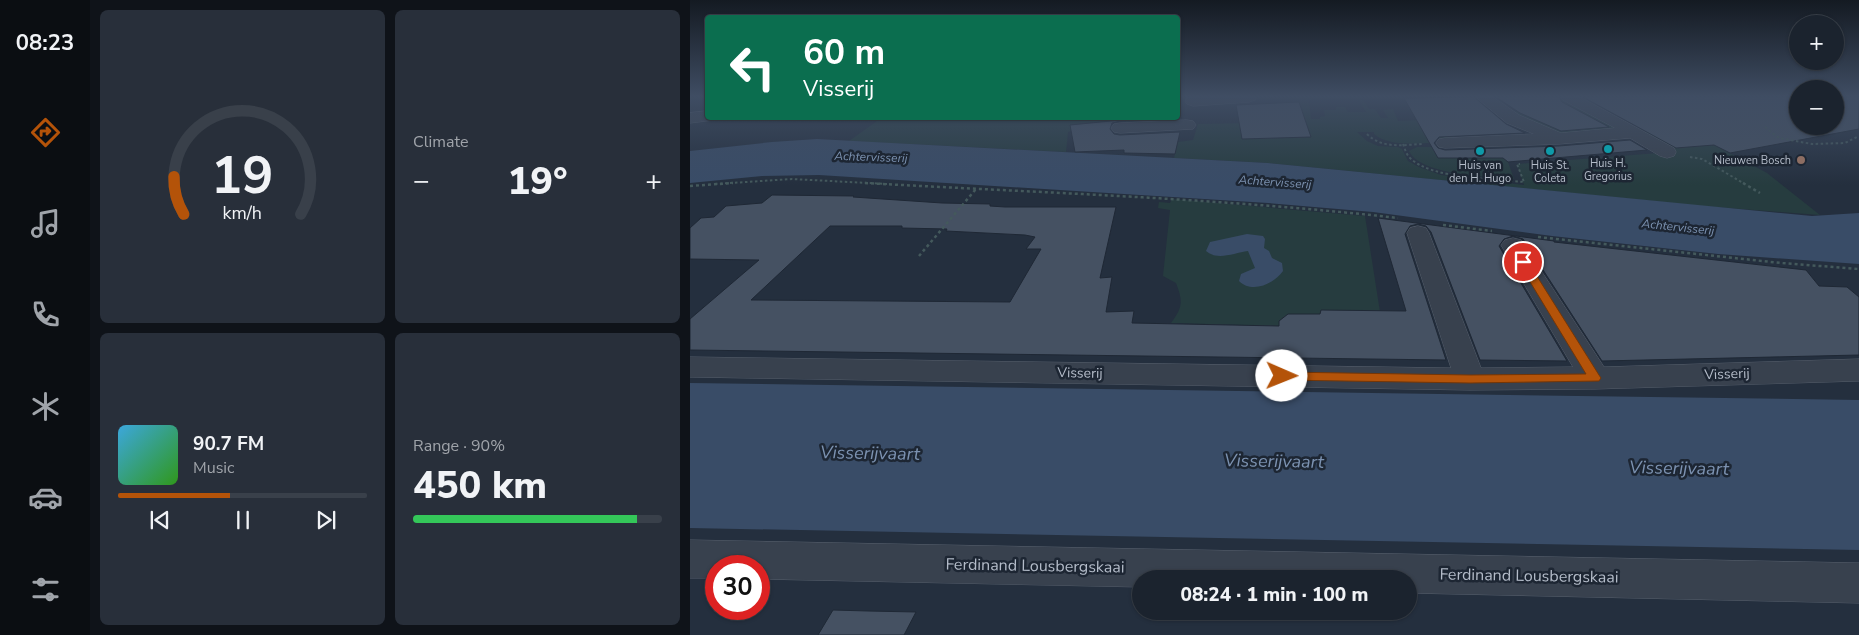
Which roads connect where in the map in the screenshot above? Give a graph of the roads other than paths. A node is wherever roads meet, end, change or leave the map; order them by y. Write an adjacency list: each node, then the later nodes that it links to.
1 (1188, 127): 4 (street)
2 (1531, 127): 6 (street)
3 (1623, 127): 5 (street)
4 (1120, 128)
5 (1633, 132): 6 (street); 8 (street)
6 (1559, 139): 7 (street)
7 (1445, 144)
8 (1668, 152)
9 (1411, 226): 14 (street)
10 (1516, 238): 13 (street)
11 (690, 367): 14 (street, Visserij)
12 (1859, 370): 13 (street, Visserij)
13 (1595, 378): 14 (street, Visserij)
14 (1470, 379)
15 (690, 559): 16 (street, Ferdinand Lousbergskaai)
16 (1859, 583)

